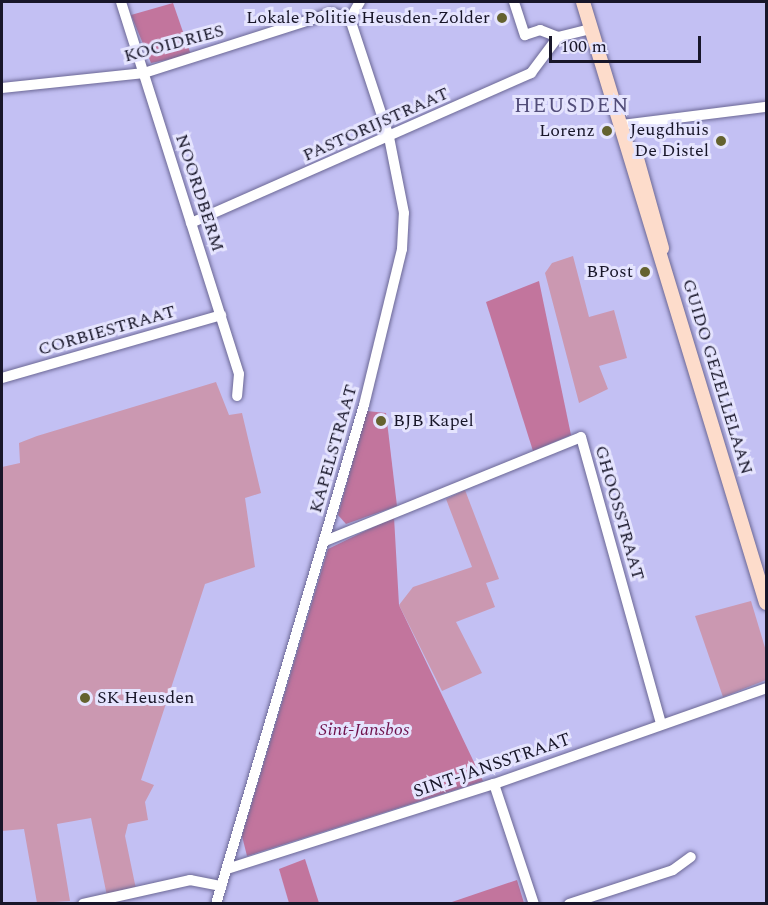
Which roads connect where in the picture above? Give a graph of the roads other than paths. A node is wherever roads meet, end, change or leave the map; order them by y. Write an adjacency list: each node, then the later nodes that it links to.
1 (121, 2): 8 (street, NOORDBERM)
2 (362, 2): 5 (street)
3 (514, 2): 7 (street)
4 (586, 2): 6 (main road, GUIDO GEZELLELAAN)
5 (350, 19): 8 (street, KOOIDRIES); 12 (street, KAPELSTRAAT)
6 (591, 29): 7 (street); 11 (main road, GUIDO GEZELLELAAN)
7 (558, 37): 12 (street, PASTORIJSTRAAT)
8 (144, 73): 9 (street, KOOIDRIES); 13 (street, NOORDBERM)
9 (2, 87)
10 (766, 107): 11 (street)
11 (622, 129): 18 (main road, GUIDO GEZELLELAAN)
12 (389, 137): 13 (street, PASTORIJSTRAAT); 17 (street, KAPELSTRAAT)
13 (191, 223): 14 (street, NOORDBERM)
14 (221, 315): 15 (street, CORBIESTRAAT); 16 (street, NOORDBERM)
15 (2, 378)
16 (237, 396)
17 (325, 541): 20 (street, GHOOSSTRAAT); 23 (street, KAPELSTRAAT)
18 (766, 603)
19 (766, 688): 20 (street, SINT-JANSSTRAAT)
20 (661, 724): 21 (street, SINT-JANSSTRAAT)
21 (494, 784): 23 (street, SINT-JANSSTRAAT); 27 (street)
22 (691, 857): 28 (street)
23 (227, 869): 24 (street, KAPELSTRAAT)
24 (221, 886): 25 (street); 26 (street, KAPELSTRAAT)
25 (83, 903)
26 (216, 903)
27 (534, 903)
28 (569, 903)

